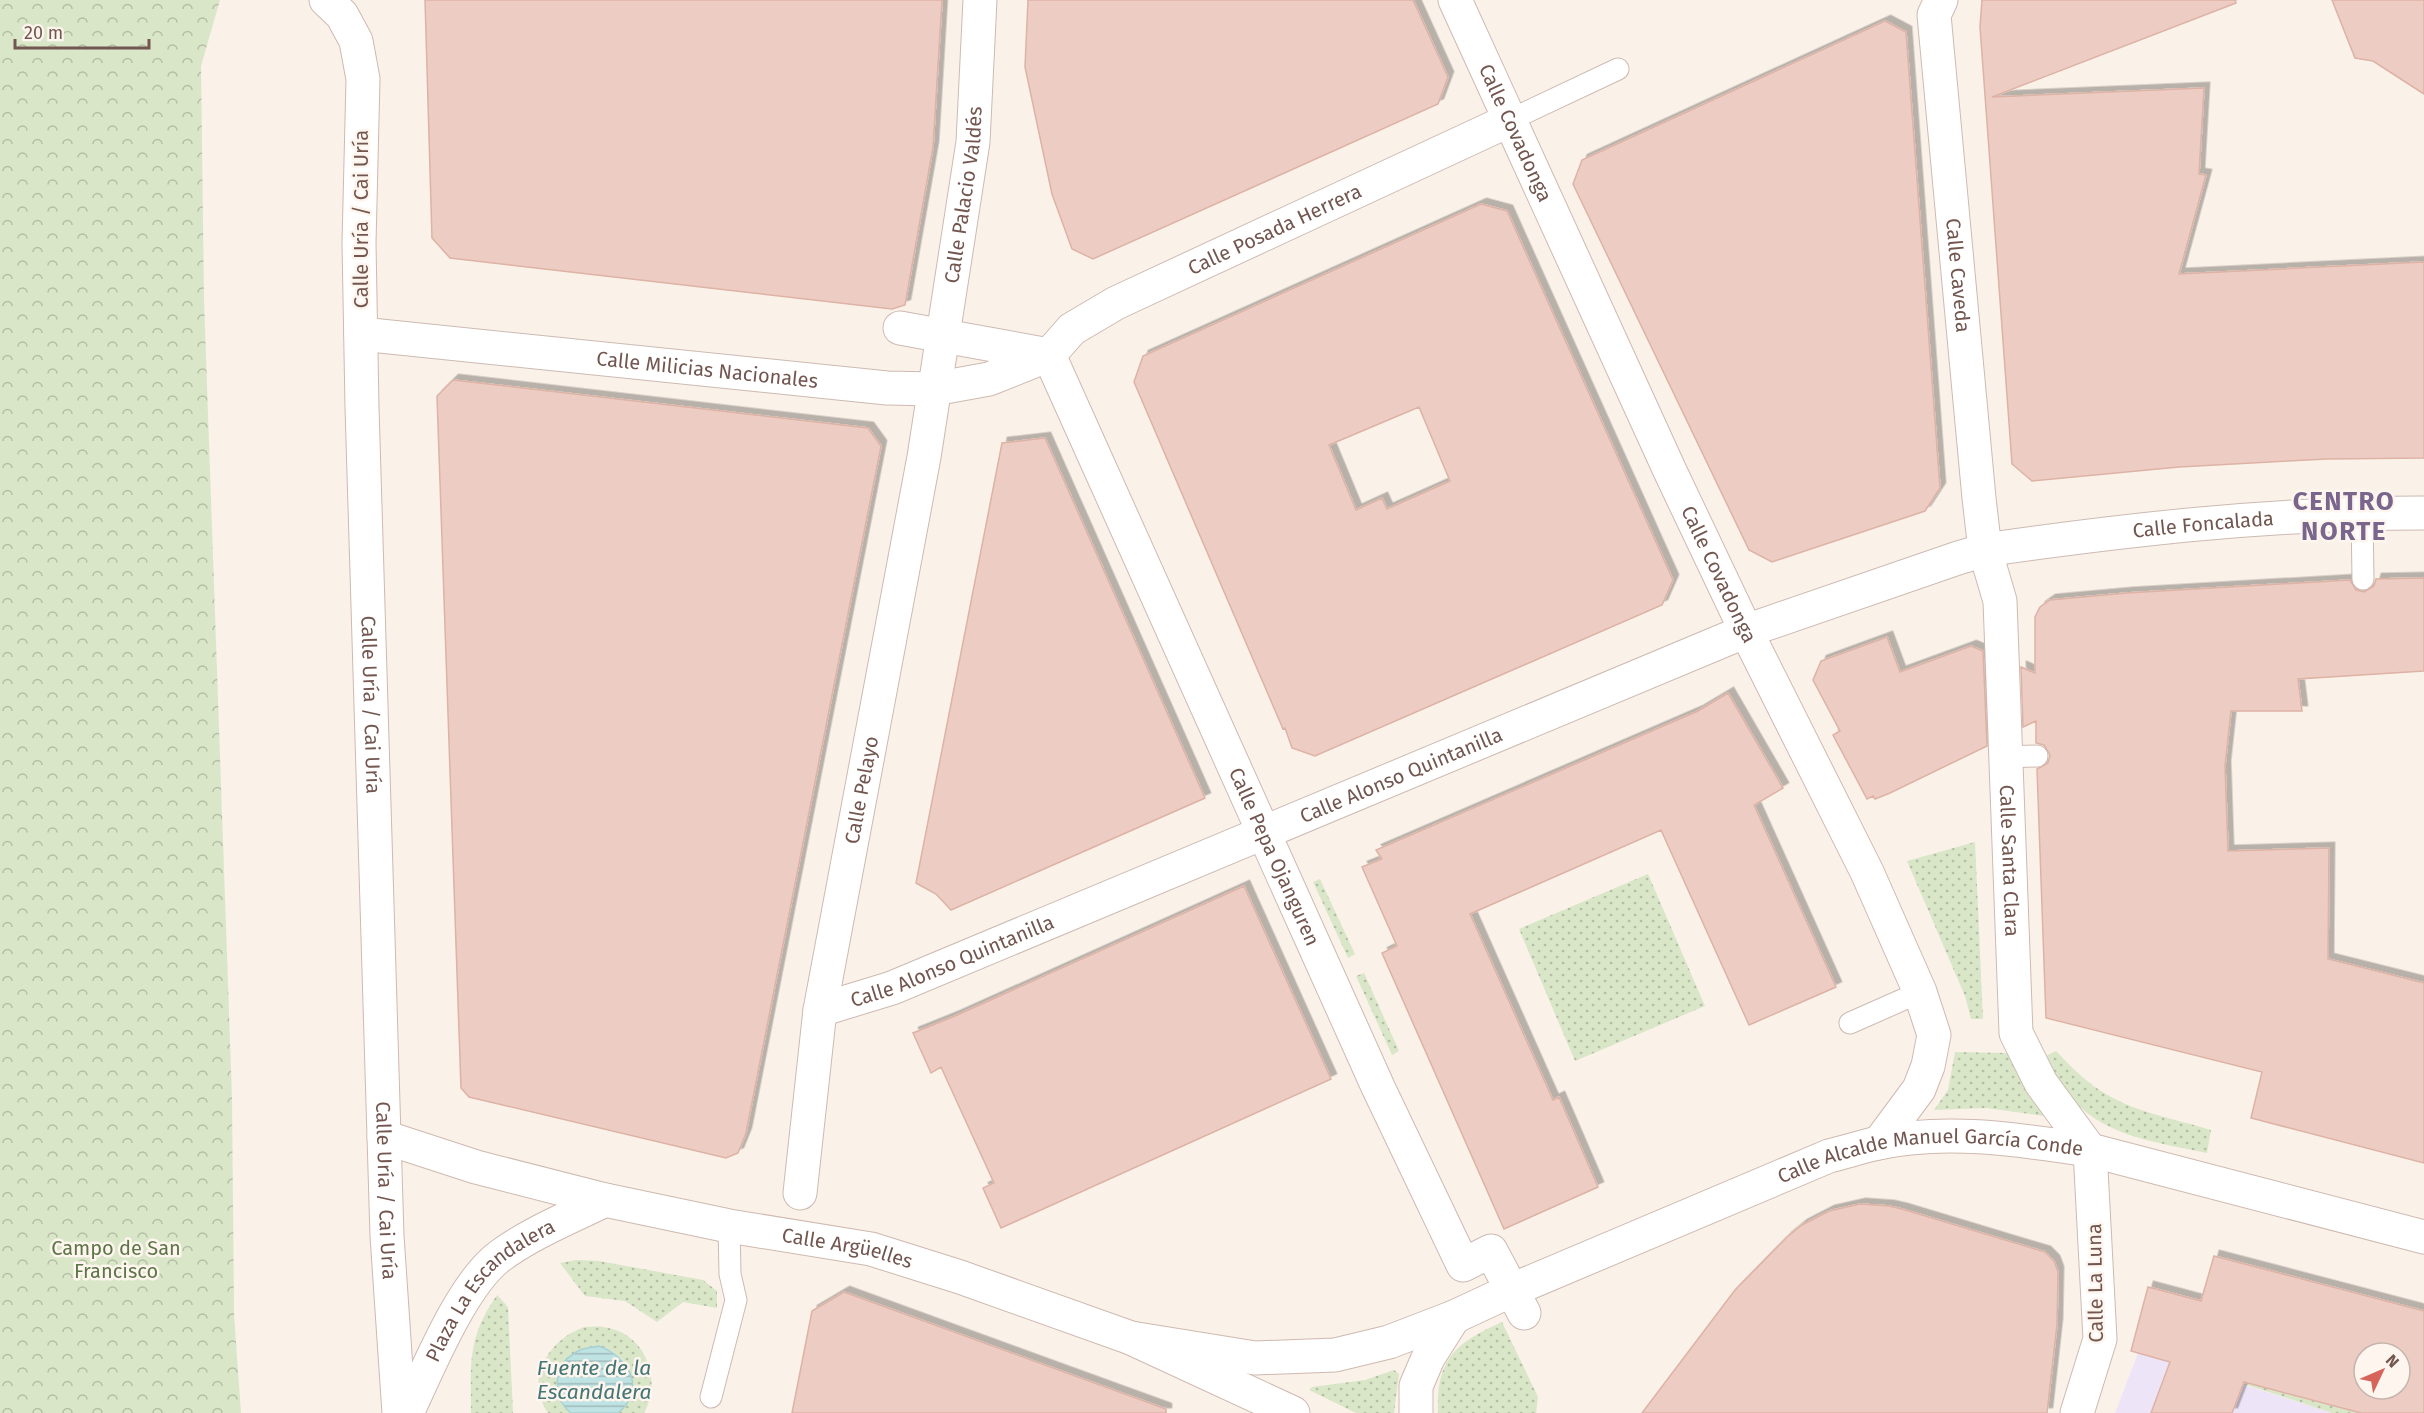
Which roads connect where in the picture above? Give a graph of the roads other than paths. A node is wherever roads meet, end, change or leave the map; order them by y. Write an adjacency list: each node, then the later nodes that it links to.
1 (980, 0): 9 (street, Calle Palacio Valdés)
2 (1455, 0): 6 (street, Calle Covadonga)
3 (1941, 0): 14 (street, Calle Caveda)
4 (337, 5): 8 (street, Calle Uría / Cai Uría)
5 (1618, 69): 6 (lane)
6 (1498, 125): 10 (street, Calle Posada Herrera); 16 (street, Calle Covadonga)
7 (900, 328): 9 (street)
8 (361, 334): 11 (street, Calle Milicias Nacionales); 21 (street, Calle Uría / Cai Uría)
9 (943, 336): 10 (street); 11 (street, Calle Palacio Valdés)
10 (1049, 355): 11 (street, Calle Milicias Nacionales); 17 (street, Calle Pepa Ojanguren)
11 (934, 389): 19 (street, Calle Pelayo)
12 (2362, 513): 13 (street, Calle Foncalada); 14 (street, Calle Foncalada); 15 (lane)
13 (2424, 513)
14 (1985, 550): 16 (street, Calle Alonso Quintanilla); 23 (street, Calle Santa Clara)
15 (2363, 579)
16 (1746, 631): 17 (street, Calle Alonso Quintanilla); 18 (street, Calle Covadonga)
17 (1265, 832): 19 (street, Calle Alonso Quintanilla); 28 (street, Calle Pepa Ojanguren)
18 (1920, 992): 20 (lane); 22 (street, Calle Covadonga)
19 (820, 1010): 24 (street, Calle Pelayo)
20 (1850, 1023)
21 (384, 1137): 25 (street, Calle Argüelles); 33 (street, Calle Uría / Cai Uría)
22 (1879, 1143): 23 (street, Calle Alcalde Manuel García Conde); 29 (street, Calle Alcalde Manuel García Conde)
23 (2090, 1150): 27 (street, Calle Alcalde Manuel García Conde); 37 (street, Calle La Luna)
24 (800, 1193)
25 (605, 1200): 26 (street, Calle Argüelles); 34 (street, Plaza La Escandalera)
26 (729, 1226): 31 (street, Calle Argüelles); 32 (lane)
27 (2424, 1237)
28 (1463, 1265): 29 (street); 30 (street, Calle Pepa Ojanguren)
29 (1518, 1301): 30 (street, Calle Alcalde Manuel García Conde)
30 (1468, 1311): 31 (street, Calle Alcalde Manuel García Conde); 36 (street)
31 (1131, 1338): 35 (street, Calle Argüelles)
32 (711, 1397)
33 (399, 1413)
34 (407, 1413)
35 (1293, 1413)
36 (1416, 1413)
37 (2077, 1413)

